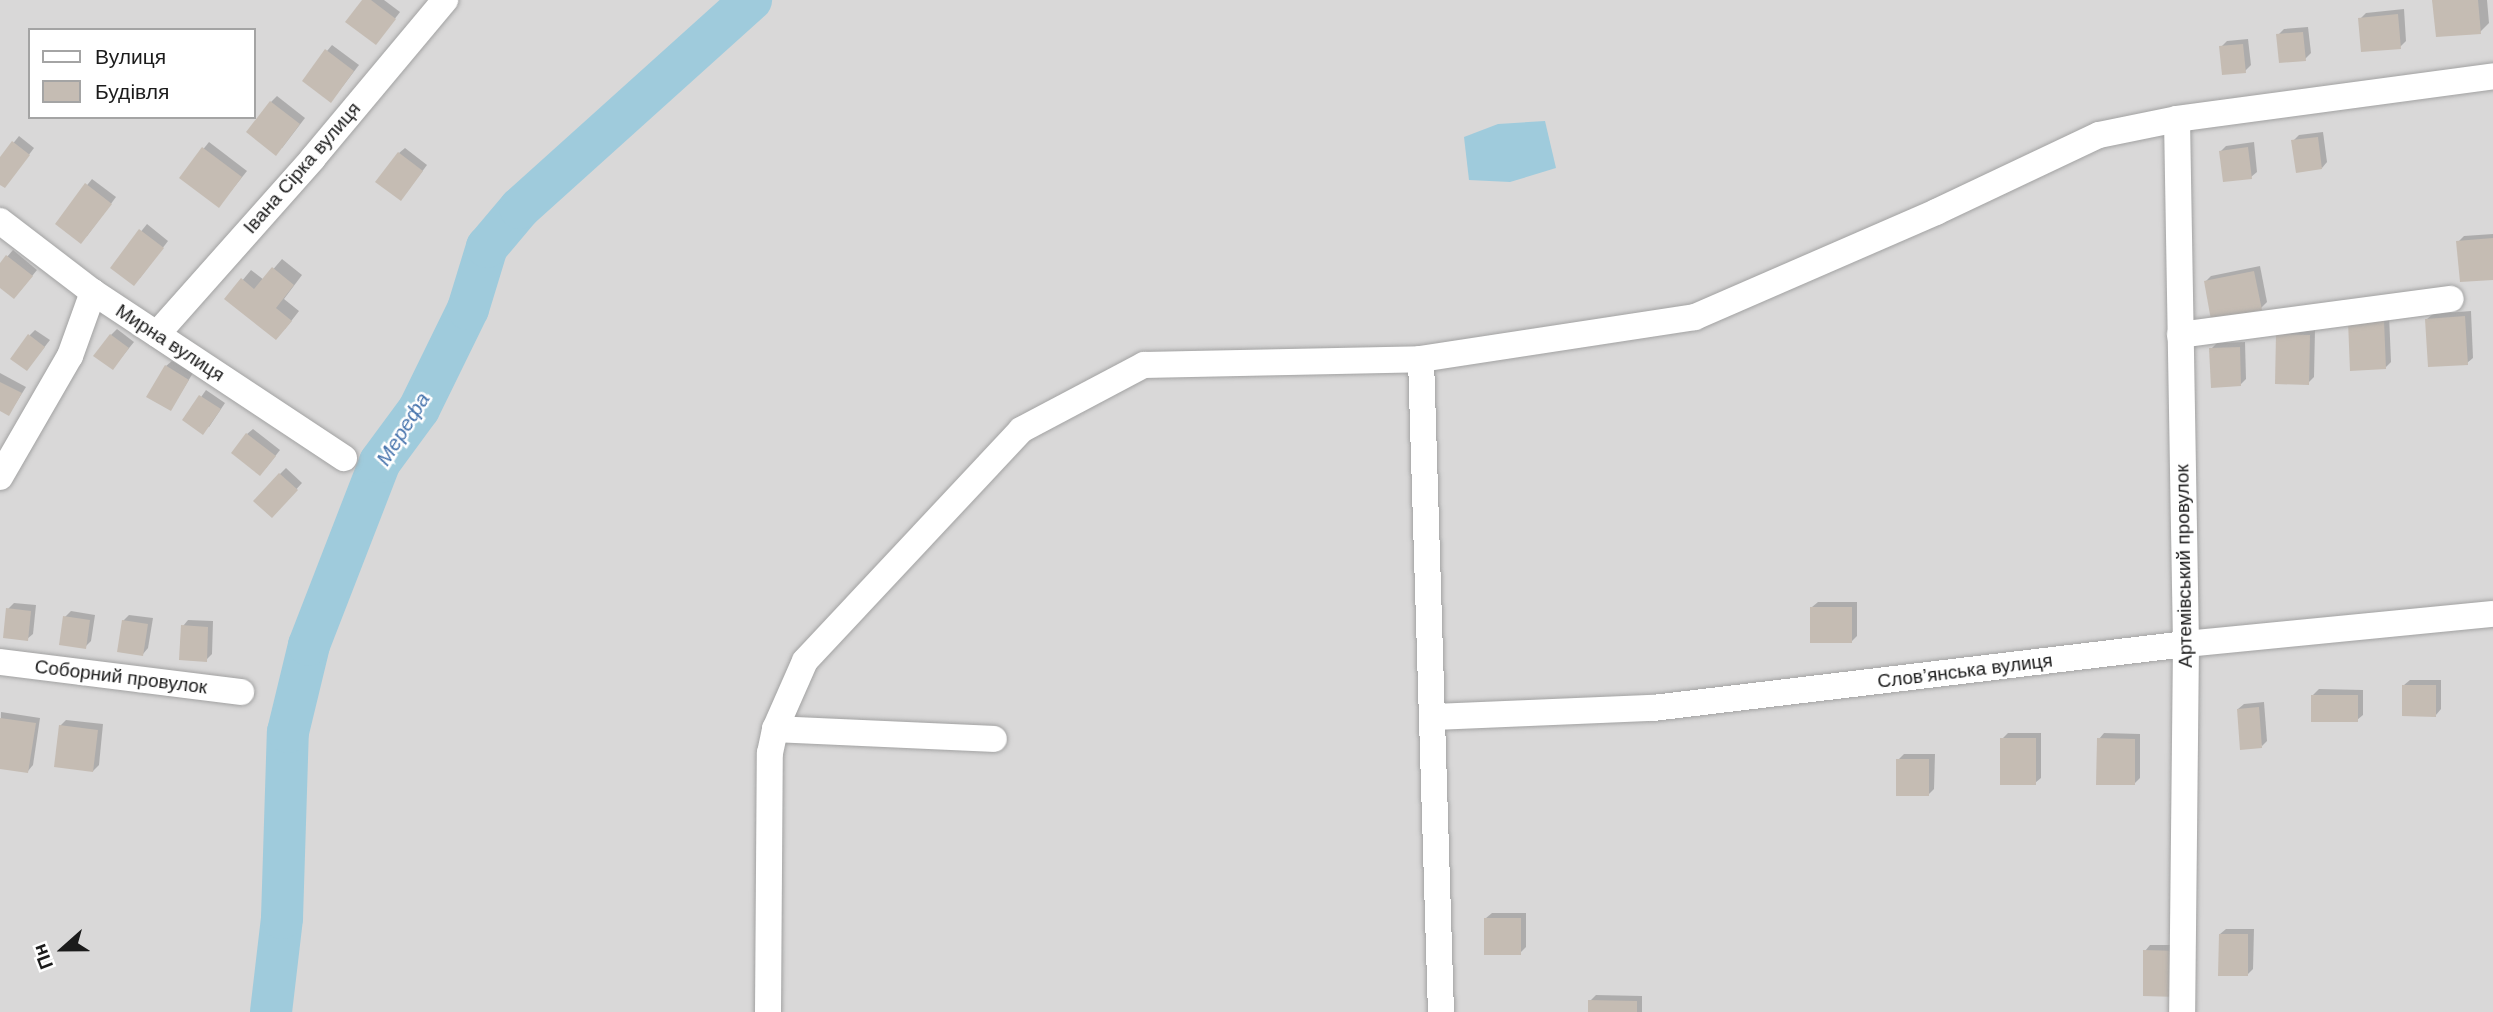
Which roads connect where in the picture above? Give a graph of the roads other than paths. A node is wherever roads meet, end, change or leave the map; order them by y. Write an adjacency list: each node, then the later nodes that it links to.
1 (445, 0): 7 (street, Івана Сірка вулиця)
2 (2493, 76): 3 (street)
3 (2177, 119): 8 (street, Артемівський провулок); 9 (street)
4 (0, 221): 5 (street, Мирна вулиця)
5 (93, 292): 7 (street, Мирна вулиця); 11 (street)
6 (2451, 299): 8 (street)
7 (157, 334): 10 (street, Мирна вулиця)
8 (2180, 335): 13 (street, Артемівський провулок)
9 (1421, 359): 16 (street); 17 (street)
10 (344, 458)
11 (0, 478)
12 (2493, 614): 13 (street, Слов’янська вулиця)
13 (2186, 644): 16 (street, Слов’янська вулиця); 21 (street, Артемівський провулок)
14 (0, 662): 15 (street, Соборний провулок)
15 (241, 692)
16 (1436, 718): 20 (street)
17 (775, 729): 18 (street); 19 (street)
18 (994, 739)
19 (768, 1012)
20 (1441, 1012)
21 (2182, 1012)

